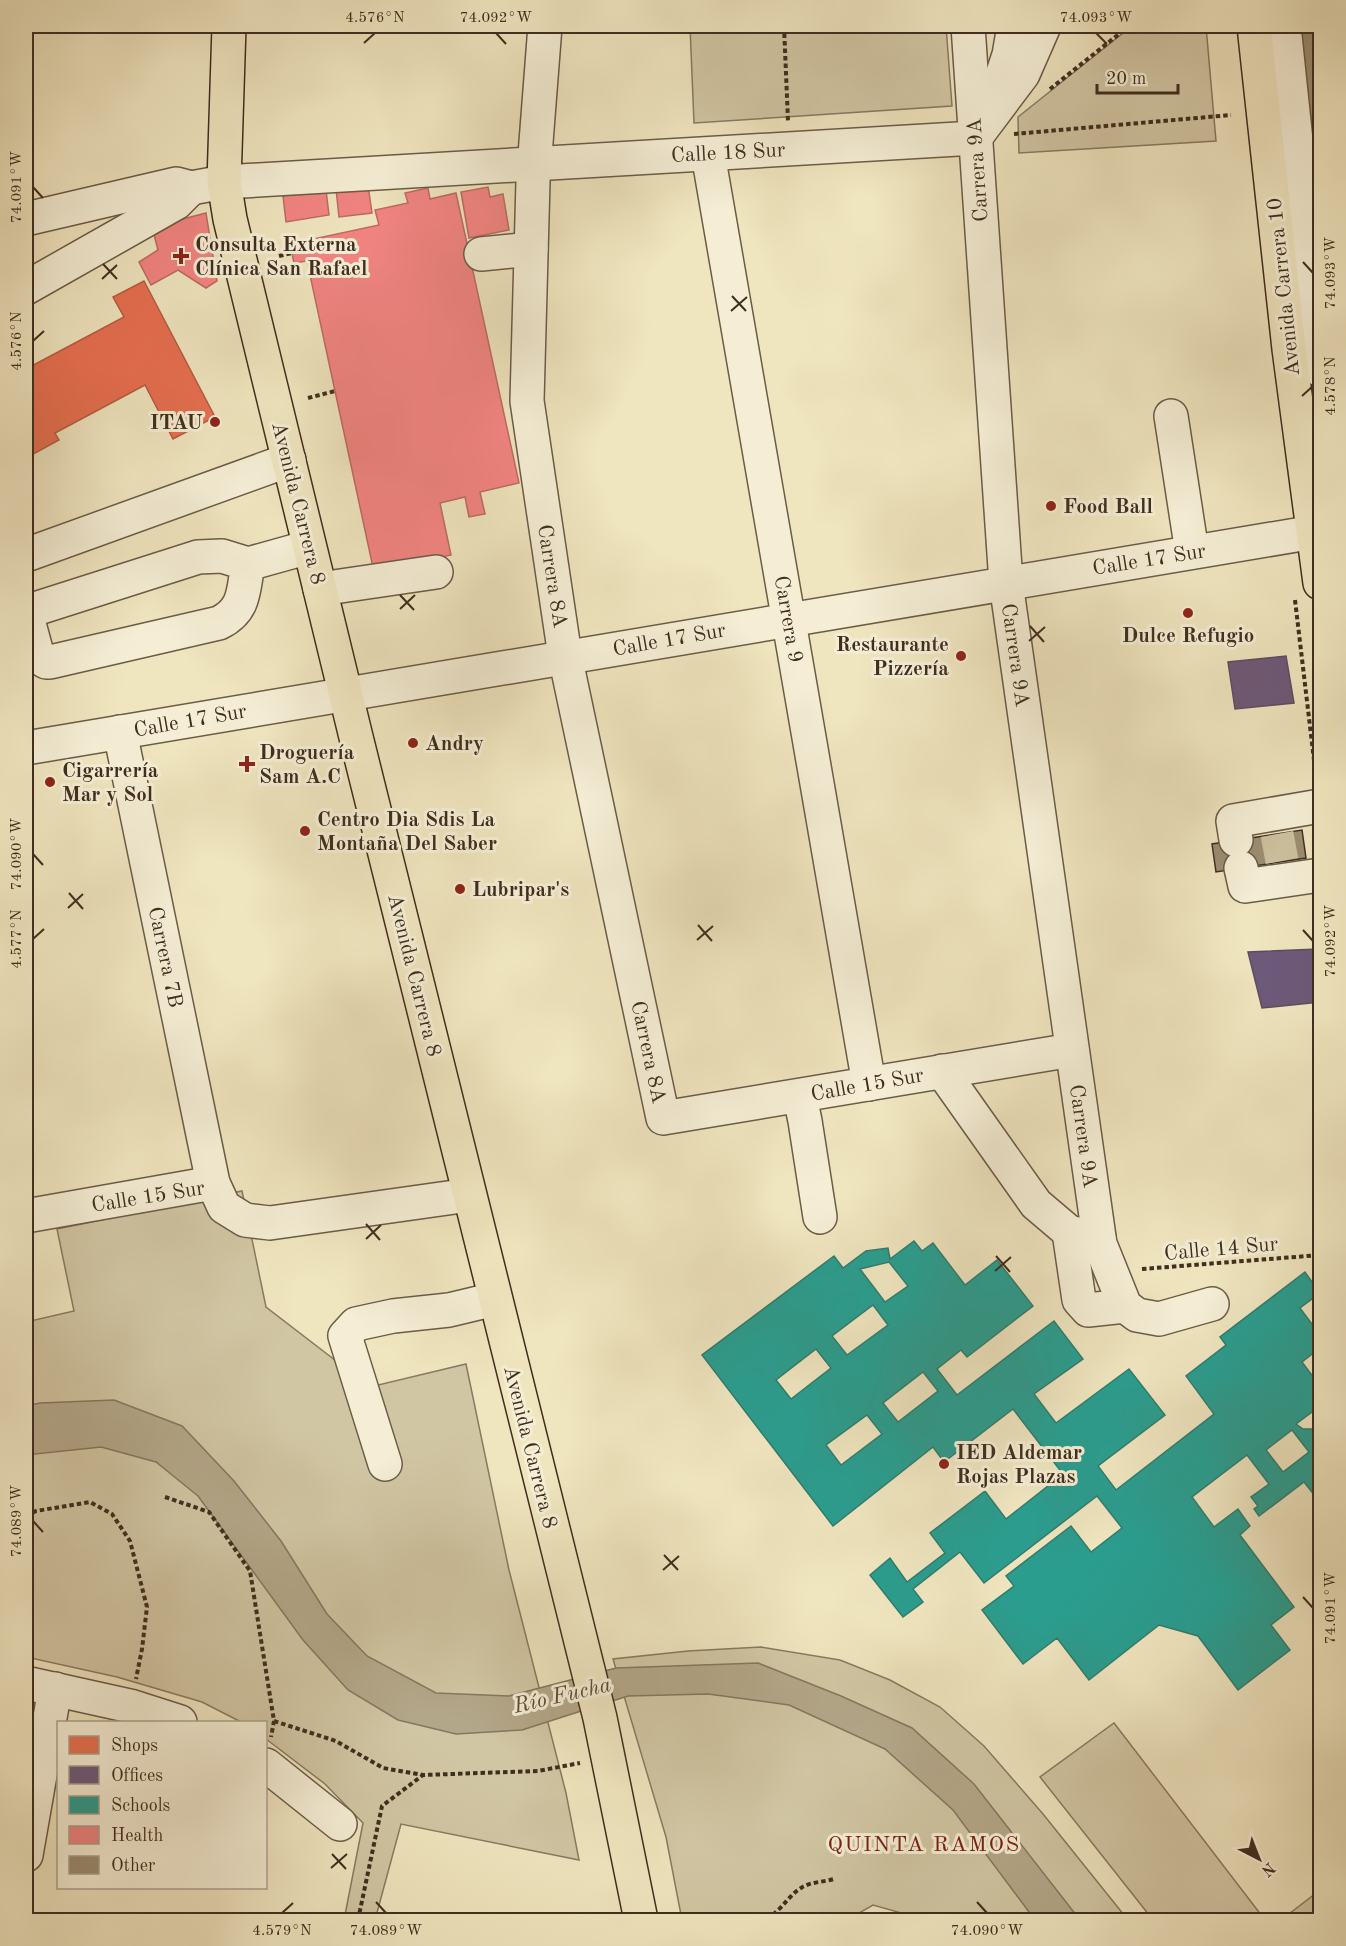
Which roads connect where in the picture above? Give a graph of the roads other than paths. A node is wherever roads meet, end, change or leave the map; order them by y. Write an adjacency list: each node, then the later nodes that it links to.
1 (229, 26): 11 (main road, Avenida Carrera 8)
2 (545, 26): 10 (street, Carrera 8A)
3 (968, 26): 8 (street, Carrera 9A)
4 (1014, 26): 8 (street)
5 (1044, 26): 8 (street)
6 (1254, 26): 20 (main road, Avenida Carrera 10)
7 (1284, 26): 17 (street)
8 (975, 138): 9 (street, Calle 18 Sur); 26 (street, Carrera 9A)
9 (708, 154): 10 (street, Calle 18 Sur); 29 (street, Carrera 9)
10 (534, 164): 11 (street, Calle 18 Sur); 14 (street, Carrera 8A)
11 (224, 182): 12 (street, Calle 18 Sur); 19 (main road, Avenida Carrera 8)
12 (191, 188): 13 (street, Calle 18 Sur); 16 (street)
13 (26, 219)
14 (531, 249): 15 (street); 30 (street, Carrera 8A)
15 (481, 254)
16 (26, 288)
17 (1320, 370)
18 (1171, 416): 22 (street)
19 (288, 460): 21 (main road, Avenida Carrera 8); 23 (street)
20 (1318, 532): 22 (street, Calle 17 Sur); 28 (main road, Avenida Carrera 10)
21 (309, 547): 24 (street); 27 (main road, Avenida Carrera 8)
22 (1192, 552): 26 (street, Calle 17 Sur)
23 (26, 555)
24 (248, 564): 24 (street)
25 (436, 572): 27 (street)
26 (1006, 583): 29 (street, Calle 17 Sur); 37 (street, Carrera 9A)
27 (320, 590): 31 (main road, Avenida Carrera 8)
28 (1307, 590)
29 (789, 619): 30 (street, Calle 17 Sur); 39 (street, Carrera 9)
30 (566, 656): 31 (street, Calle 17 Sur); 41 (street, Carrera 8A)
31 (345, 693): 32 (street, Calle 17 Sur); 43 (main road, Avenida Carrera 8)
32 (120, 732): 33 (street, Calle 17 Sur); 42 (street, Carrera 7B)
33 (26, 748)
34 (1320, 806): 35 (street)
35 (1279, 847): 35 (street); 36 (street)
36 (1320, 875)
37 (1072, 1050): 38 (street, Calle 15 Sur); 46 (street, Carrera 9A)
38 (942, 1071): 39 (street, Calle 15 Sur); 46 (street)
39 (869, 1084): 40 (street, Calle 15 Sur)
40 (800, 1097): 41 (street, Calle 15 Sur); 45 (street)
41 (663, 1118)
42 (213, 1183): 43 (street, Calle 15 Sur); 44 (street, Calle 15 Sur)
43 (469, 1195): 47 (main road, Avenida Carrera 8)
44 (26, 1216)
45 (820, 1217)
46 (1089, 1238): 48 (street)
47 (495, 1299): 49 (street); 55 (main road, Avenida Carrera 8)
48 (1212, 1304)
49 (385, 1464)
50 (40, 1686): 51 (street); 54 (street)
51 (177, 1721)
52 (268, 1753): 53 (street)
53 (340, 1824)
54 (26, 1855)
55 (641, 1920)

